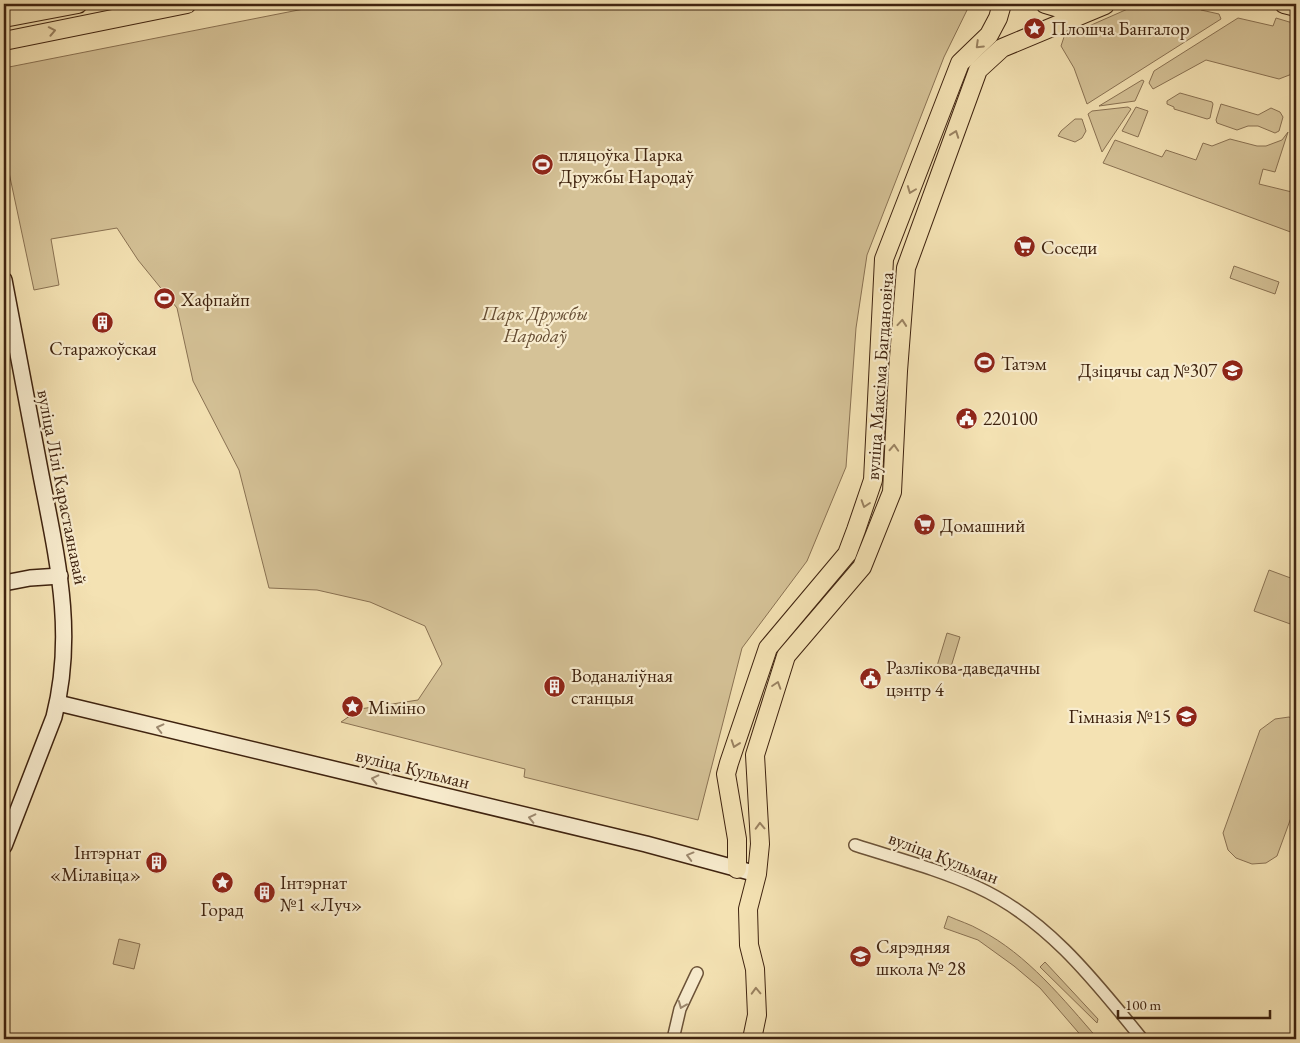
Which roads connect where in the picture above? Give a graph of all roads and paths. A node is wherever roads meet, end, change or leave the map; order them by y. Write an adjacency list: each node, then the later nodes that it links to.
1 (78, 4): 8 (main road)
2 (187, 4): 9 (main road, one-way to 2)
3 (1002, 4): 16 (main road, вуліца Максіма Багдановіча, one-way to 16)
4 (1045, 4): 5 (main road)
5 (1106, 4): 17 (main road, вуліца Максіма Багдановіча, one-way to 5)
6 (1284, 4): 7 (main road)
7 (1296, 7)
8 (4, 18)
9 (4, 41)
10 (4, 280): 11 (main road, вуліца Лілі Карастаянавай)
11 (60, 576): 12 (main road); 13 (main road, вуліца Лілі Карастаянавай)
12 (4, 584)
13 (58, 703): 15 (main road, вуліца Лілі Карастаянавай); 16 (main road, вуліца Кульман, one-way to 13)
14 (855, 845): 21 (street, вуліца Кульман)
15 (4, 846)
16 (737, 869): 17 (main road, вуліца Кульман)
17 (757, 874): 20 (main road, вуліца Максіма Багдановіча, one-way to 17)
18 (697, 973): 19 (street, one-way to 19)
19 (673, 1039)
20 (752, 1039)
21 (1142, 1039)

